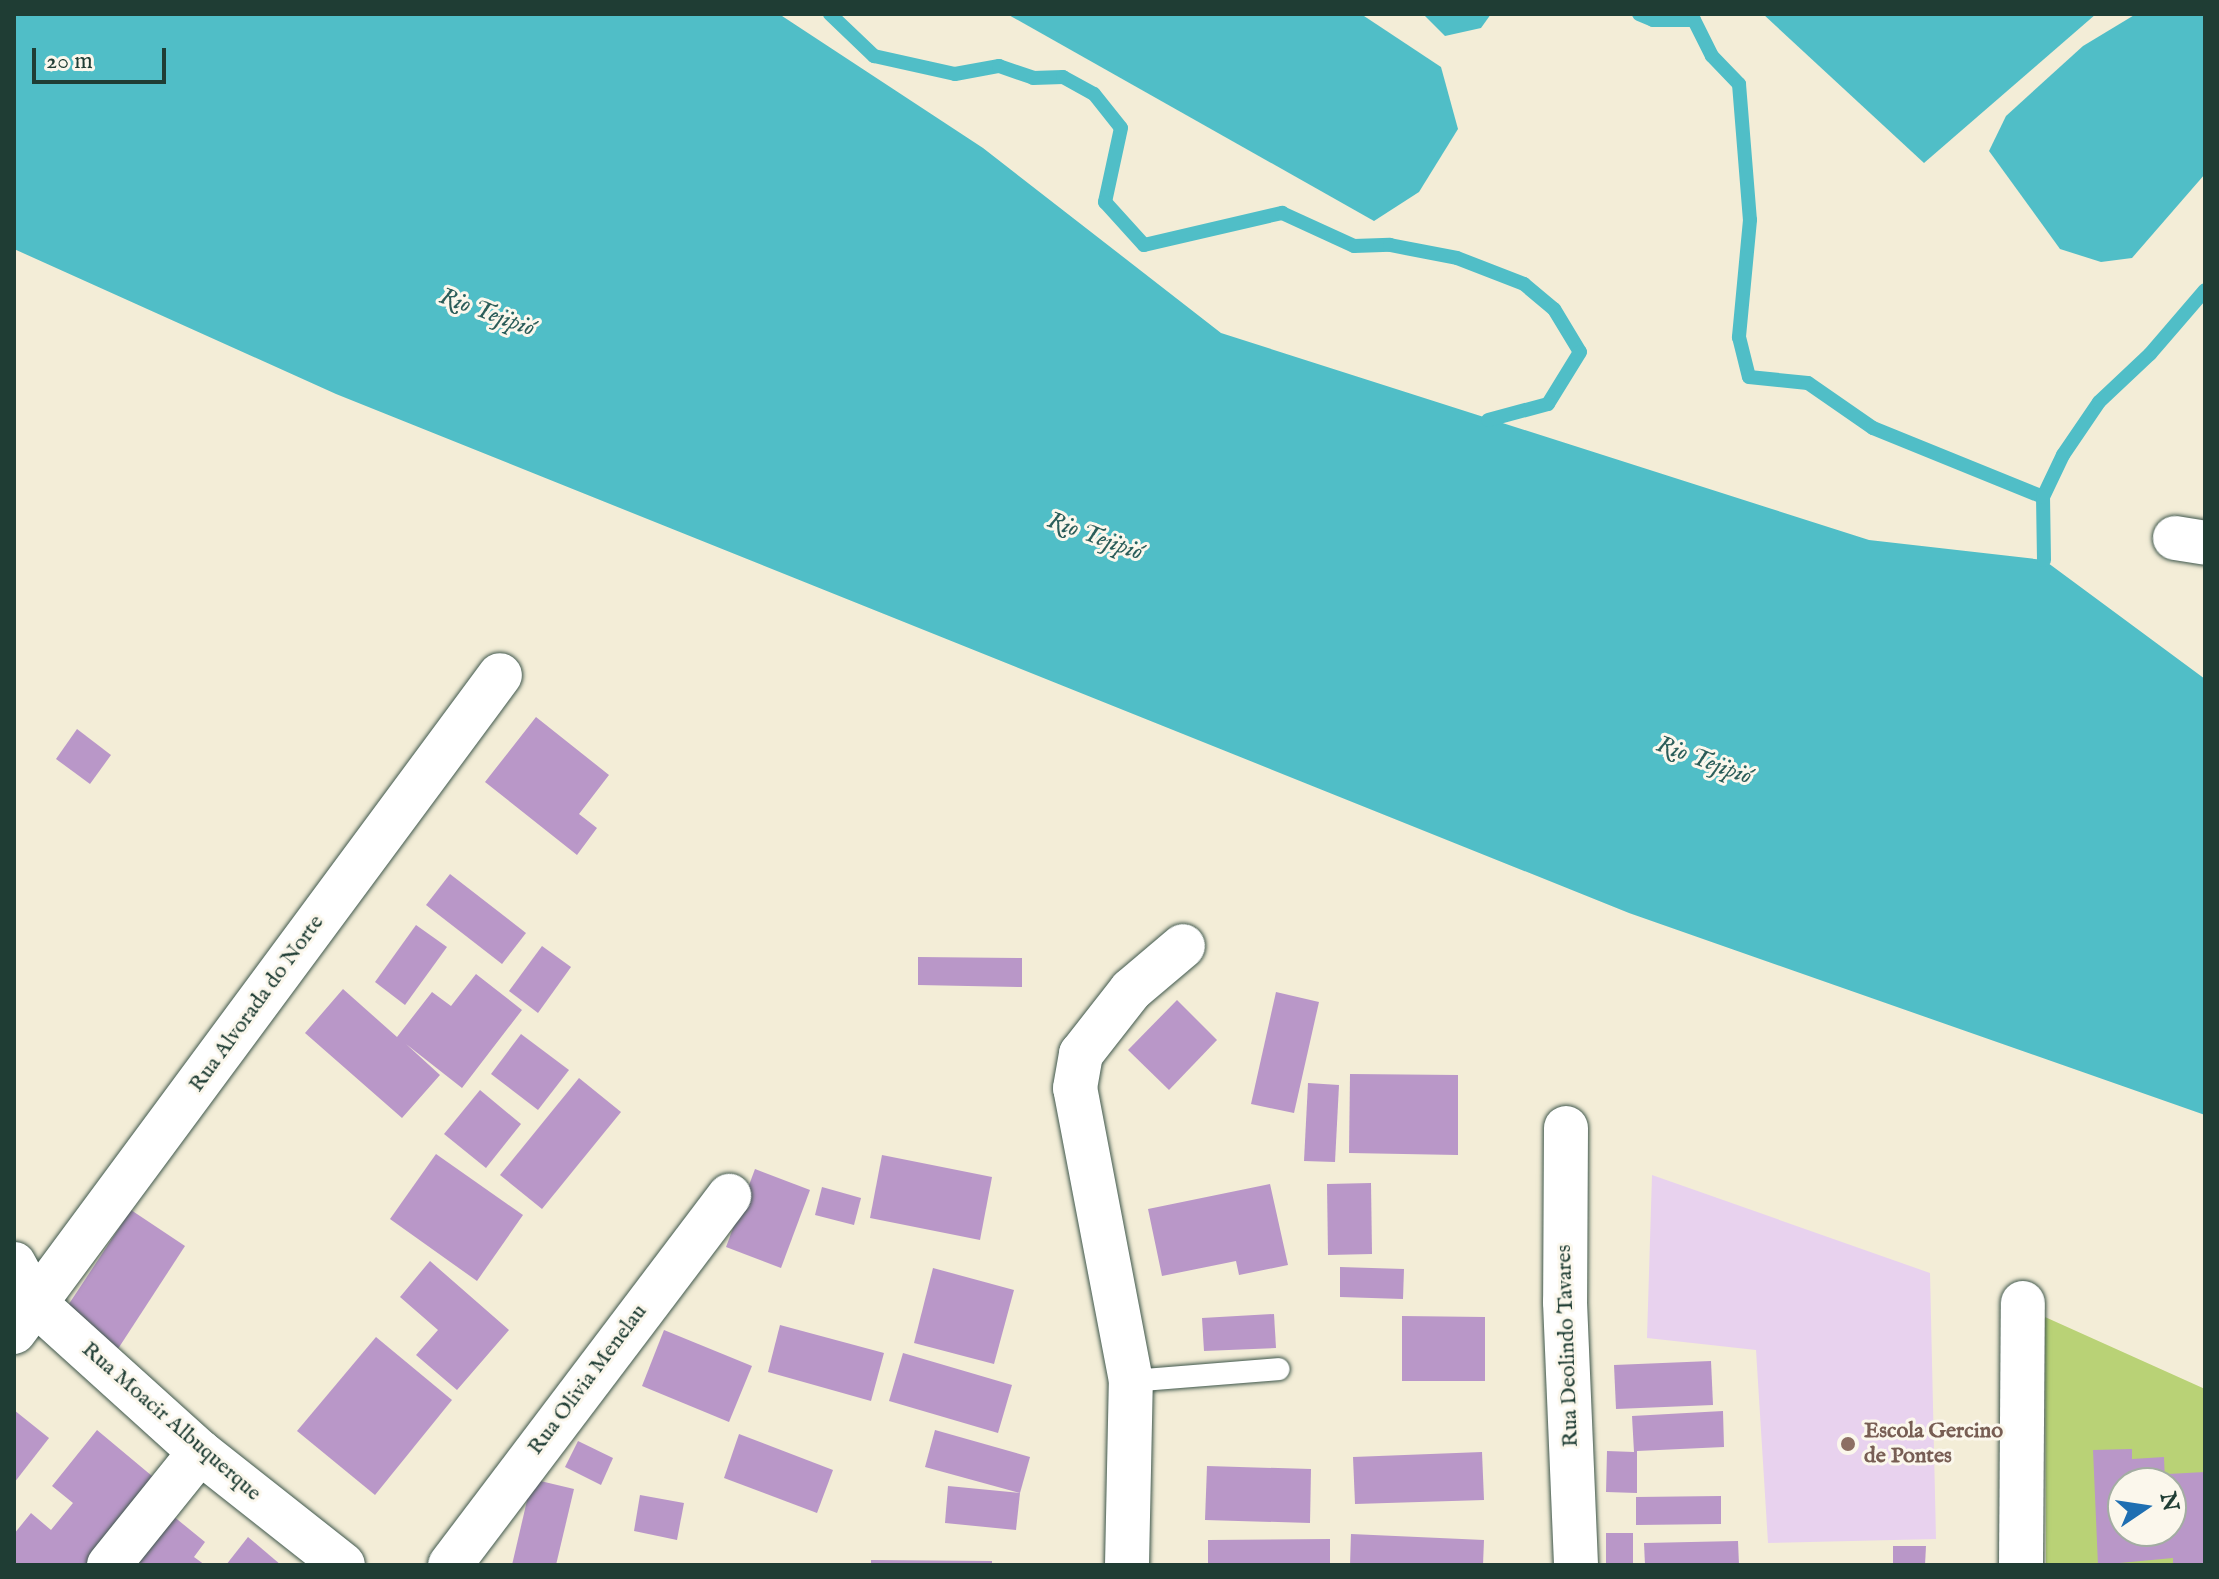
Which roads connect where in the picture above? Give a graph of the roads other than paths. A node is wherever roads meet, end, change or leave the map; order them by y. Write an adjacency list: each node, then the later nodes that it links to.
1 (500, 675): 7 (street, Rua Alvorada do Norte)
2 (1183, 946): 9 (street)
3 (1566, 1128): 15 (street, Rua Deolindo Tavares)
4 (729, 1196): 13 (street, Rua Olivia Menelau)
5 (14, 1264): 7 (street, Rua Moacir Albuquerque)
6 (2023, 1303): 16 (street)
7 (21, 1322): 10 (street, Rua Moacir Albuquerque)
8 (1279, 1369): 9 (lane)
9 (1131, 1381): 14 (street)
10 (200, 1452): 11 (street); 12 (street, Rua Moacir Albuquerque)
11 (109, 1565)
12 (343, 1565)
13 (450, 1565)
14 (1127, 1565)
15 (1576, 1565)
16 (2021, 1565)

